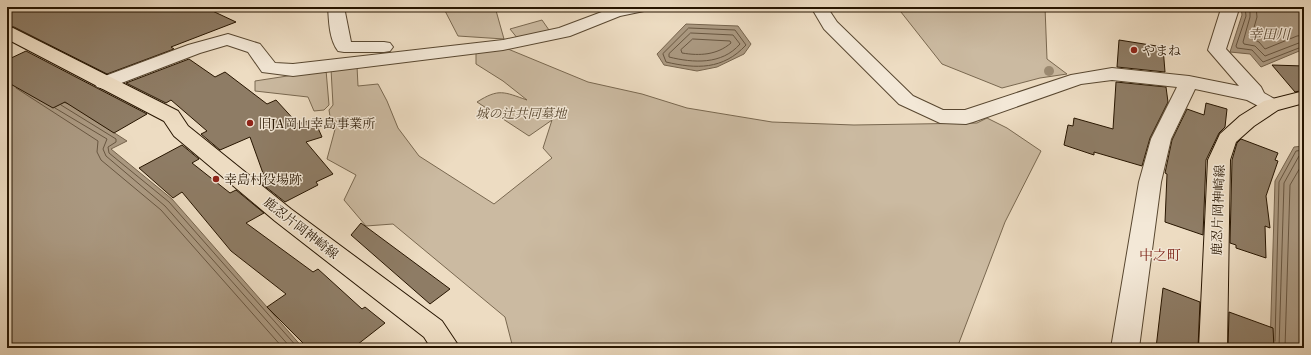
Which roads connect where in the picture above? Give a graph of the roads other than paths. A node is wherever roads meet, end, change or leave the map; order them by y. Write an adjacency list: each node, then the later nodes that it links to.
1 (336, 7): 6 (street)
2 (638, 7): 6 (street)
3 (819, 7): 7 (street)
4 (1229, 7): 10 (street)
5 (7, 32): 8 (main road, 鹿忍片岡神崎線)
6 (503, 45): 8 (street)
7 (1189, 82): 10 (street); 12 (street)
8 (104, 83): 11 (main road, 鹿忍片岡神崎線)
9 (1304, 97): 10 (main road, 鹿忍片岡神崎線)
10 (1263, 101): 13 (main road, 鹿忍片岡神崎線)
11 (446, 348)
12 (1125, 348)
13 (1213, 348)

